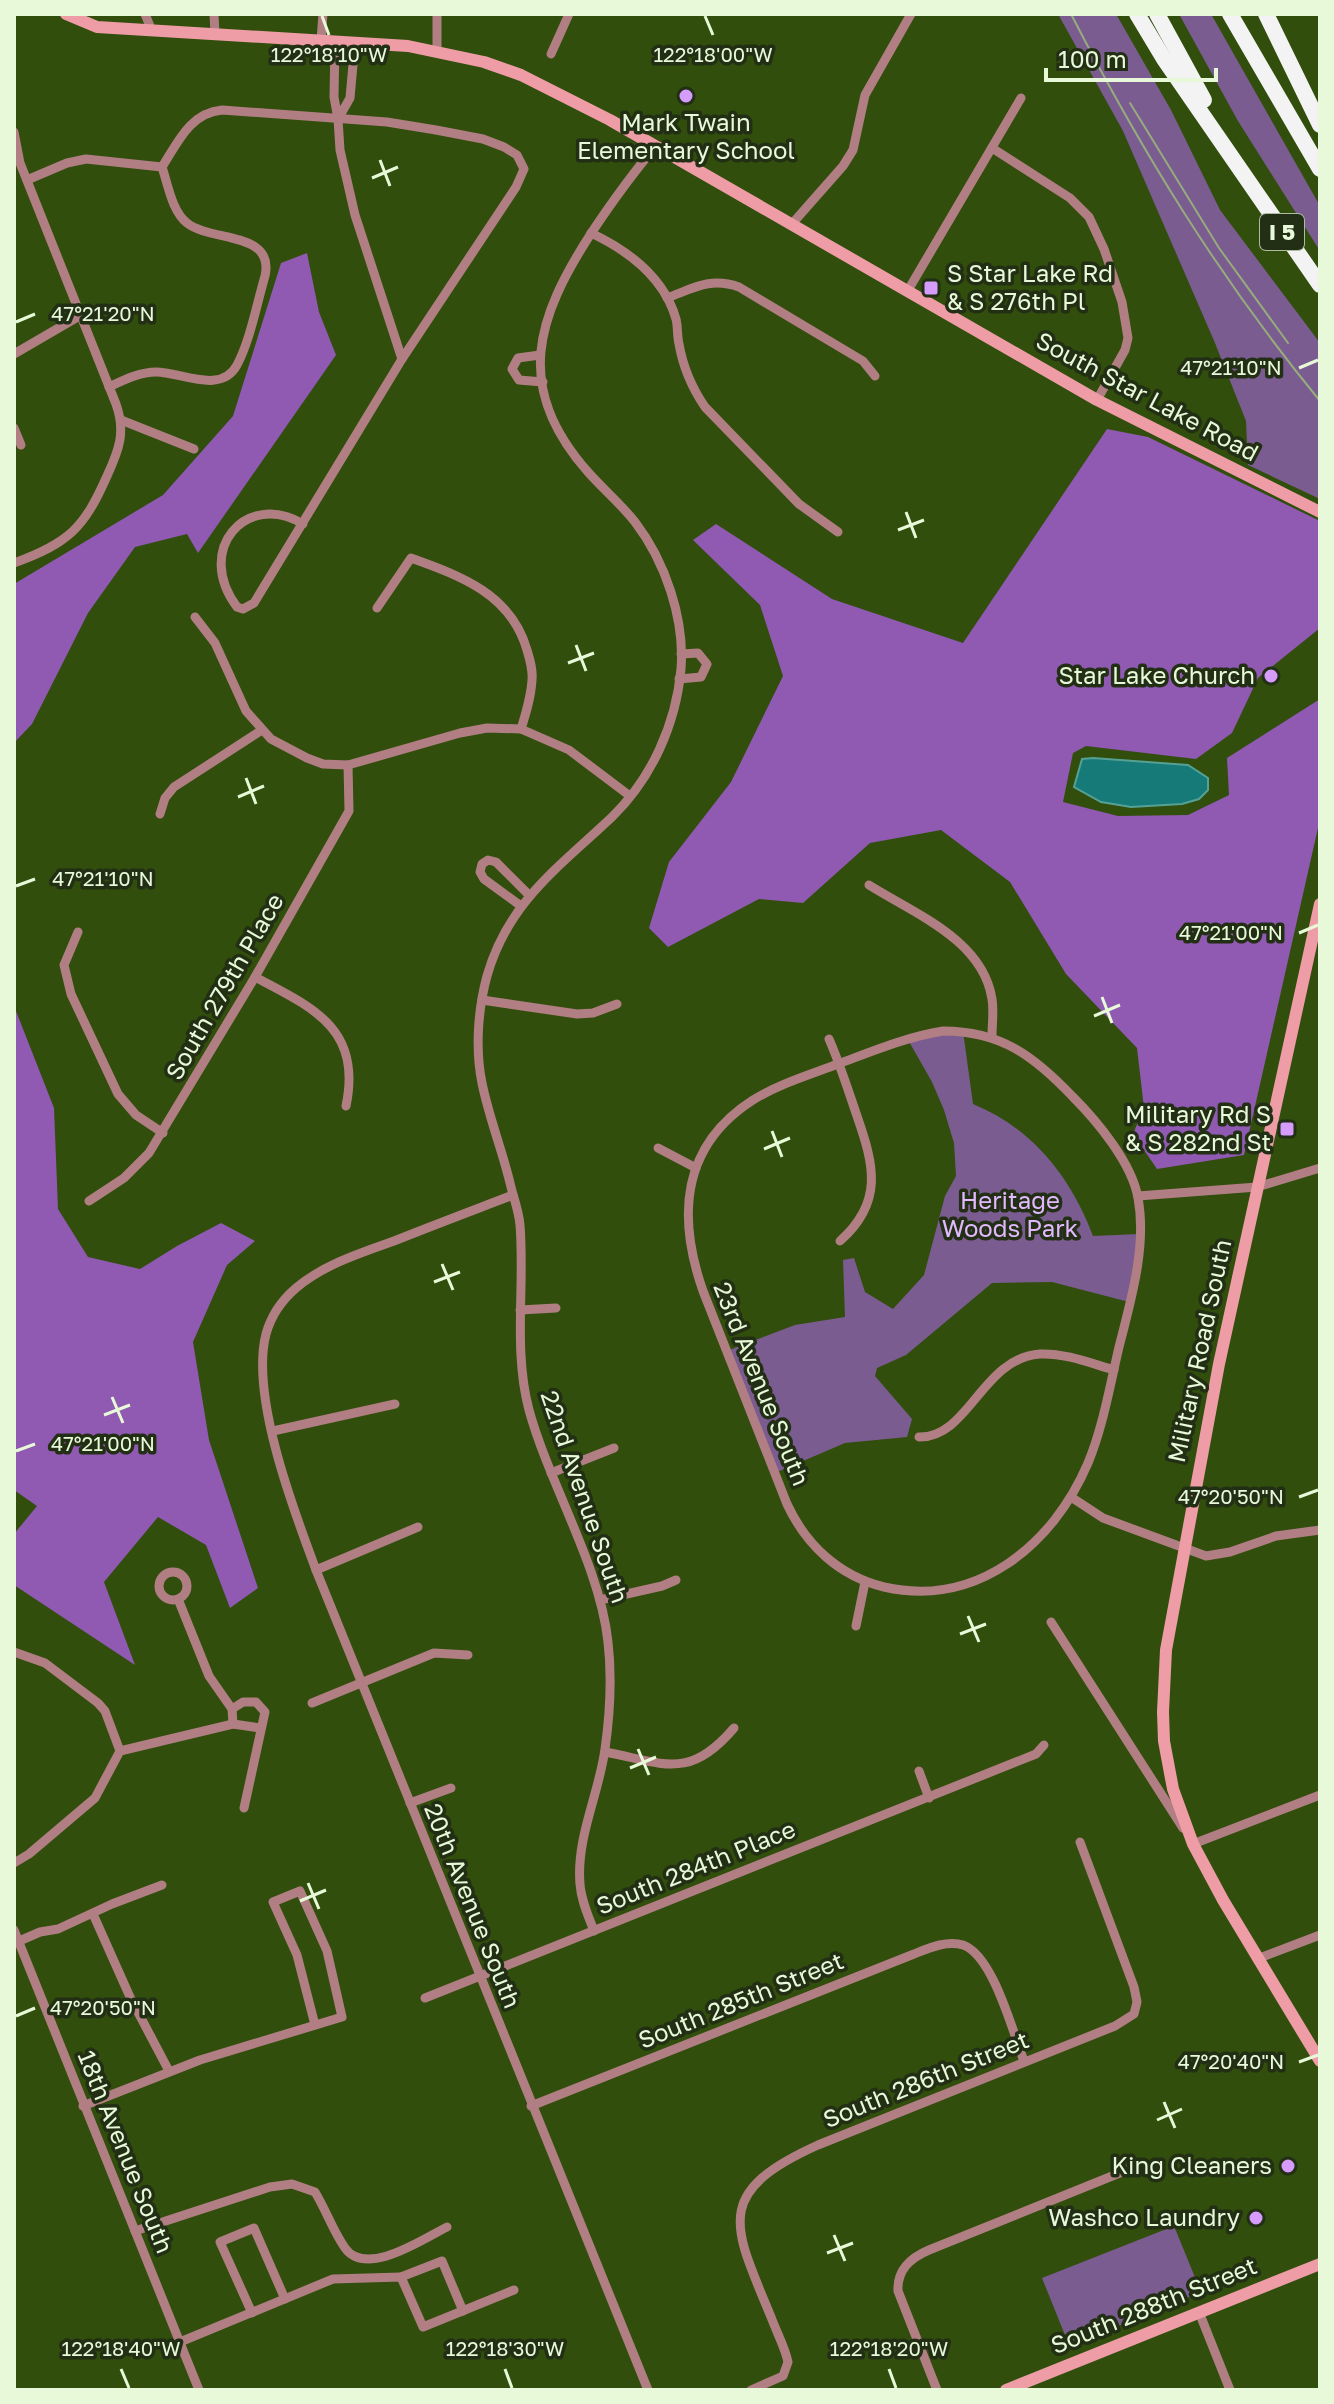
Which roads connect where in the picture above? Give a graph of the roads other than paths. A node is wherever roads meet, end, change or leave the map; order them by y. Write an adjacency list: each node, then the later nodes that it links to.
1 (66, 14): 12 (main road, South Star Lake Road)
2 (145, 14): 12 (street)
3 (214, 14): 13 (street)
4 (323, 14): 14 (street)
5 (437, 14): 17 (street)
6 (569, 14): 18 (street)
7 (911, 14): 29 (street)
8 (1137, 14): 27 (highway)
9 (1157, 14): 27 (highway, I 5)
10 (1230, 14): 26 (highway)
11 (1266, 14): 21 (highway)
12 (152, 31): 13 (main road, South Star Lake Road)
13 (215, 34): 14 (main road, South Star Lake Road)
14 (321, 40): 15 (main road, South Star Lake Road)
15 (335, 41): 16 (main road, South Star Lake Road); 20 (street)
16 (355, 42): 17 (main road, South Star Lake Road); 20 (street)
17 (437, 51): 23 (main road, South Star Lake Road)
18 (551, 54)
19 (1021, 98): 24 (street)
20 (338, 119): 25 (street); 37 (street); 37 (street)
21 (1320, 125)
22 (14, 135): 28 (street)
23 (656, 146): 29 (main road, South Star Lake Road); 30 (street, 22nd Avenue South)
24 (992, 148): 32 (street); 41 (street)
25 (162, 167): 28 (street); 40 (street)
26 (1320, 169)
27 (1246, 177): 31 (highway, I 5)
28 (27, 180): 34 (street)
29 (791, 225): 32 (main road, South Star Lake Road)
30 (591, 233): 33 (street); 36 (street, 22nd Avenue South)
31 (1320, 285)
32 (907, 292): 41 (main road, South Star Lake Road)
33 (667, 298): 38 (street); 48 (street)
34 (81, 315): 35 (street); 40 (street)
35 (14, 354)
36 (540, 355): 39 (street, 22nd Avenue South); 39 (street)
37 (402, 359): 47 (street)
38 (875, 376)
39 (543, 382): 52 (street, 22nd Avenue South)
40 (109, 387): 42 (street)
41 (1097, 400): 46 (main road, South Star Lake Road)
42 (121, 420): 45 (street); 49 (street)
43 (14, 428): 44 (street)
44 (21, 445)
45 (194, 449)
46 (1320, 512)
47 (303, 524): 47 (street)
48 (838, 532)
49 (14, 563)
50 (377, 608): 54 (street)
51 (195, 617): 55 (street)
52 (681, 654): 53 (street, 22nd Avenue South); 53 (street)
53 (679, 679): 57 (street, 22nd Avenue South)
54 (521, 729): 56 (street); 57 (street)
55 (262, 730): 56 (street); 58 (street)
56 (348, 765): 64 (street, South 279th Place)
57 (630, 796): 60 (street, 22nd Avenue South)
58 (160, 814)
59 (869, 885): 67 (street)
60 (529, 895): 62 (street, 22nd Avenue South); 62 (street)
61 (1320, 904): 75 (main road, Military Road South)
62 (521, 906): 65 (street, 22nd Avenue South)
63 (78, 932): 71 (street)
64 (255, 977): 70 (street); 71 (street, South 279th Place)
65 (482, 1000): 66 (street); 76 (street, 22nd Avenue South)
66 (617, 1004)
67 (992, 1036): 69 (street, 23rd Avenue South); 77 (street)
68 (829, 1039): 69 (street)
69 (840, 1064): 73 (street, 23rd Avenue South); 79 (street)
70 (346, 1106)
71 (163, 1133): 78 (street, South 279th Place)
72 (658, 1148): 73 (street)
73 (696, 1168): 94 (street, 23rd Avenue South)
74 (1320, 1168): 75 (street)
75 (1257, 1187): 77 (street); 91 (main road, Military Road South)
76 (513, 1195): 81 (street, 22nd Avenue South); 84 (street, 20th Avenue South)
77 (1138, 1196): 82 (street)
78 (89, 1201)
79 (840, 1241)
80 (556, 1308): 81 (street)
81 (520, 1310): 87 (street, 22nd Avenue South)
82 (1114, 1370): 85 (street); 88 (street)
83 (395, 1404): 84 (street)
84 (273, 1431): 92 (street, 20th Avenue South)
85 (919, 1437)
86 (614, 1448): 87 (street)
87 (551, 1473): 96 (street, 22nd Avenue South)
88 (1071, 1497): 91 (street); 94 (street)
89 (418, 1527): 92 (street)
90 (1320, 1530): 91 (street)
91 (1184, 1547): 117 (main road, Military Road South)
92 (316, 1570): 101 (street, 20th Avenue South)
93 (676, 1580): 96 (street)
94 (865, 1582): 98 (street)
95 (178, 1599): 103 (street)
96 (600, 1600): 109 (street, 22nd Avenue South)
97 (1051, 1622): 117 (street)
98 (856, 1626)
99 (14, 1652): 108 (street)
100 (468, 1655): 101 (street)
101 (360, 1683): 102 (street); 114 (street, 20th Avenue South)
102 (312, 1703)
103 (232, 1709): 104 (street); 105 (street)
104 (233, 1724): 105 (street); 108 (street)
105 (260, 1728): 115 (street)
106 (734, 1728): 109 (street)
107 (1044, 1745): 113 (street, South 284th Place)
108 (120, 1751): 118 (street)
109 (605, 1752): 122 (street, 22nd Avenue South)
110 (919, 1771): 113 (street)
111 (451, 1788): 114 (street)
112 (1320, 1795): 117 (street)
113 (929, 1798): 122 (street, South 284th Place)
114 (410, 1803): 126 (street, 20th Avenue South)
115 (244, 1808)
116 (1080, 1842): 129 (street, South 286th Street)
117 (1193, 1844): 125 (main road, Military Road South)
118 (14, 1863)
119 (162, 1885): 120 (street)
120 (93, 1914): 124 (street); 131 (street)
121 (14, 1930): 124 (street, 18th Avenue South)
122 (594, 1931): 126 (street, South 284th Place)
123 (1320, 1935): 125 (street)
124 (16, 1942): 132 (street, 18th Avenue South)
125 (1257, 1959): 130 (main road, Military Road South)
126 (479, 1977): 127 (street, South 284th Place); 133 (street, 20th Avenue South)
127 (425, 1998)
128 (315, 2025): 128 (street); 131 (street)
129 (1024, 2061): 133 (street, South 285th Street); 147 (street, South 286th Street)
130 (1320, 2061)
131 (169, 2071): 132 (street)
132 (83, 2106): 136 (street, 18th Avenue South)
133 (531, 2106): 146 (street, 20th Avenue South)
134 (1137, 2166): 148 (street)
135 (447, 2227): 136 (street)
136 (135, 2231): 144 (street, 18th Avenue South)
137 (1320, 2264): 142 (main road, South 288th Street)
138 (401, 2277): 140 (street); 141 (street); 141 (street)
139 (514, 2290): 141 (street)
140 (285, 2299): 143 (street); 143 (street)
141 (463, 2311)
142 (1199, 2312): 149 (main road, South 288th Street); 150 (street)
143 (252, 2313): 144 (street)
144 (180, 2342): 145 (street, 18th Avenue South)
145 (199, 2390)
146 (648, 2390)
147 (751, 2390)
148 (937, 2390)
149 (1006, 2390)
150 (1230, 2390)

